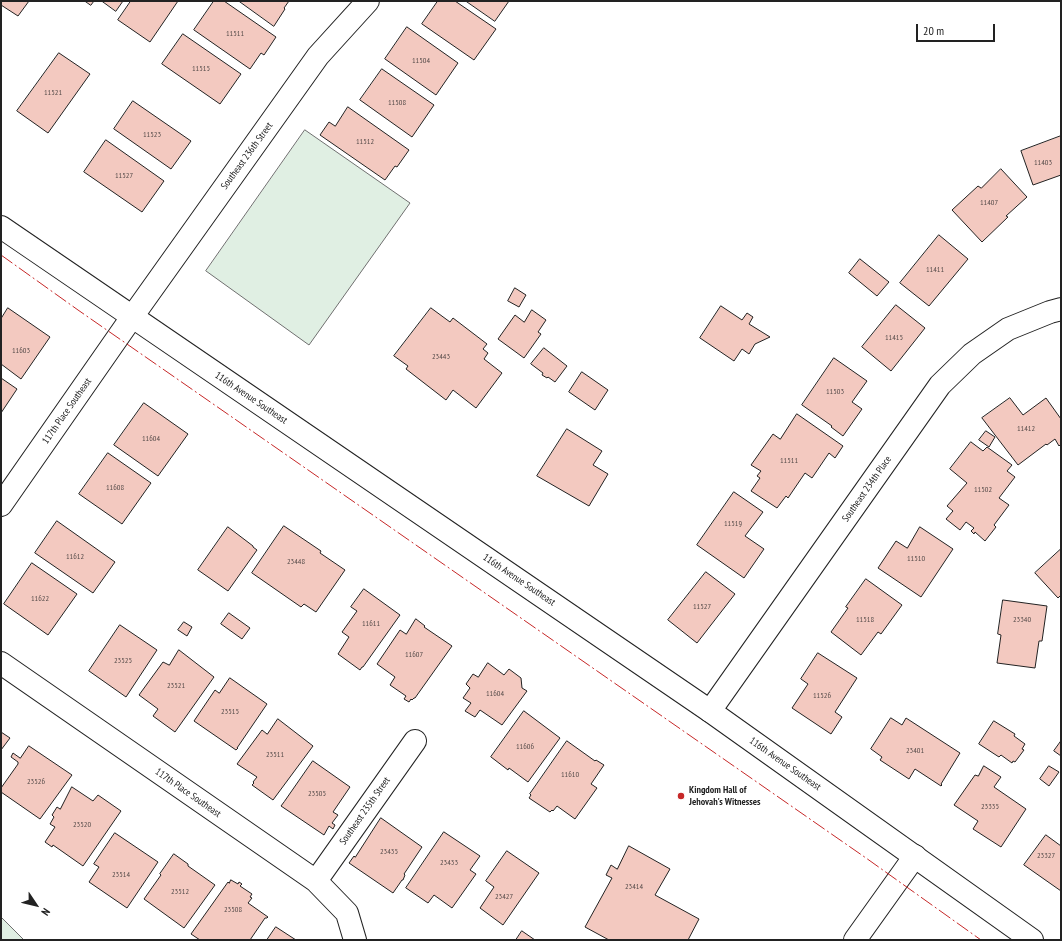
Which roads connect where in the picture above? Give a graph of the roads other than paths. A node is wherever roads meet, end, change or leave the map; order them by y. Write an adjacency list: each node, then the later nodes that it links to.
1 (368, 1): 4 (street, Southeast 236th Street)
2 (1, 227): 4 (street, 116th Avenue Southeast)
3 (1061, 309): 7 (street, Southeast 234th Place)
4 (132, 317): 5 (street, 117th Place Southeast); 7 (street, 116th Avenue Southeast)
5 (1, 505)
6 (1, 663): 10 (street, 117th Place Southeast)
7 (710, 711): 9 (street, 116th Avenue Southeast)
8 (414, 741): 10 (street, Southeast 235th Street)
9 (915, 856): 12 (street); 13 (street, 116th Avenue Southeast)
10 (316, 881): 11 (street, 117th Place Southeast)
11 (355, 940)
12 (855, 940)
13 (1032, 940)

